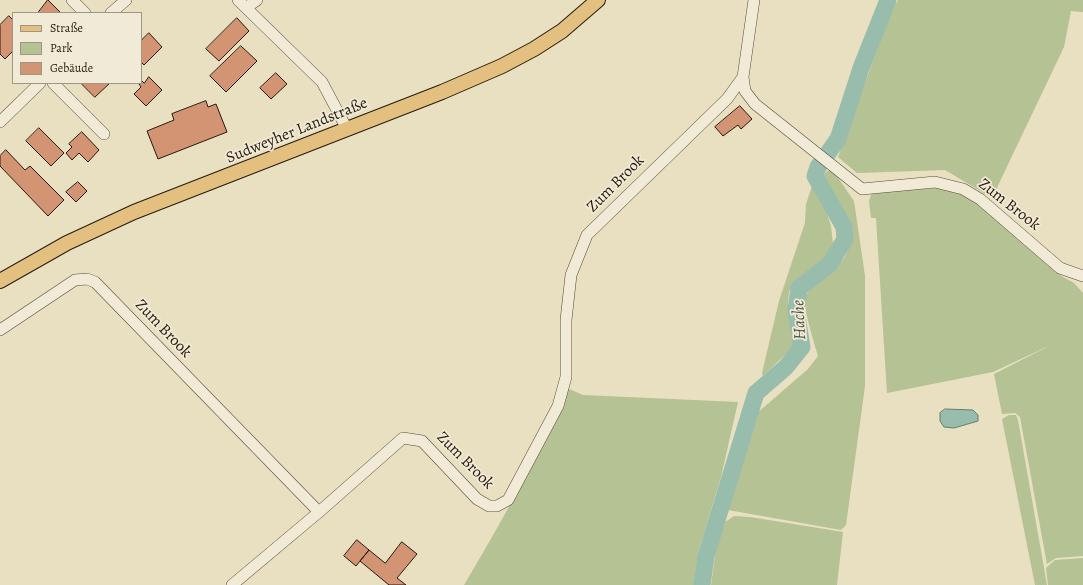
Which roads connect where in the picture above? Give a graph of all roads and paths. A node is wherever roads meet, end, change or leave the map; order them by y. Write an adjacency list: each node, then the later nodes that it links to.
1 (72, 0): 7 (street)
2 (126, 0): 8 (street)
3 (257, 0): 6 (street)
4 (598, 0): 13 (main road, Sudweyher Landstraße)
5 (754, 0): 9 (street)
6 (243, 3): 13 (street)
7 (84, 12)
8 (112, 12)
9 (742, 77): 15 (street, Zum Brook); 18 (street, Zum Brook)
10 (39, 84): 12 (street)
11 (54, 84): 14 (street)
12 (0, 122)
13 (347, 129): 16 (main road, Sudweyher Landstraße)
14 (104, 134)
15 (1083, 276)
16 (0, 281)
17 (0, 330): 18 (street, Zum Brook)
18 (319, 512): 19 (street, Zum Brook)
19 (232, 585)

